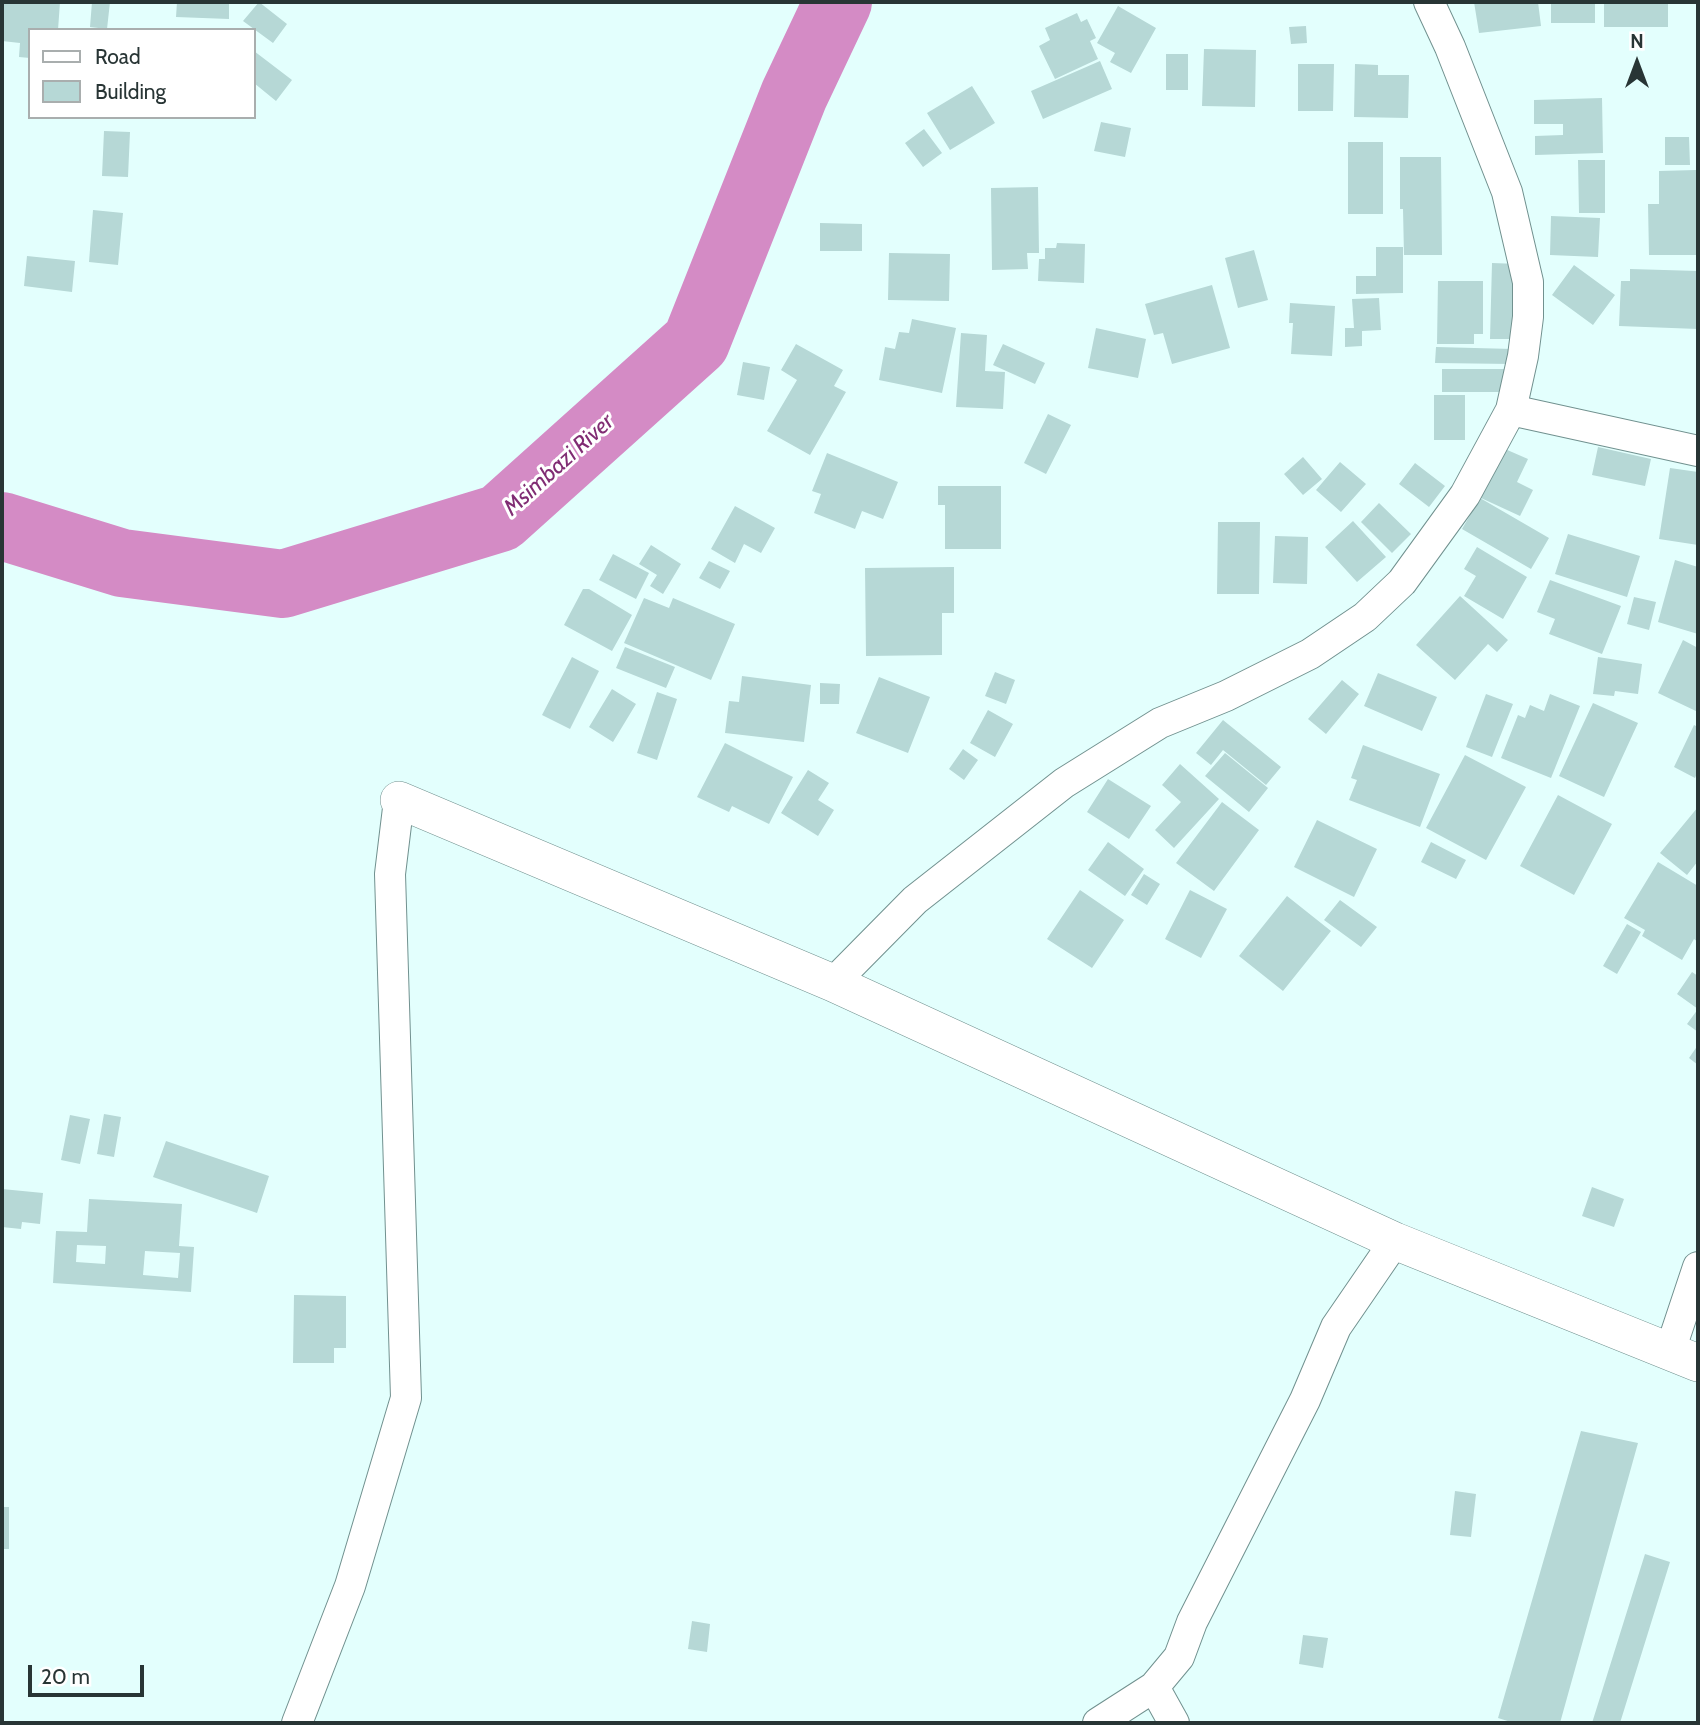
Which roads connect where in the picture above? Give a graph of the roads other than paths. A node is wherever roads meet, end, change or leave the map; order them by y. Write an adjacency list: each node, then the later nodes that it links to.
1 (1429, 2): 2 (street)
2 (1511, 410): 3 (street); 5 (street)
3 (1698, 451)
4 (399, 800): 5 (street); 10 (street)
5 (833, 983): 6 (street)
6 (1395, 1241): 8 (street); 9 (street)
7 (1698, 1267): 8 (street)
8 (1684, 1357)
9 (1154, 1687): 11 (street); 12 (street)
10 (297, 1723)
11 (1098, 1723)
12 (1174, 1723)

